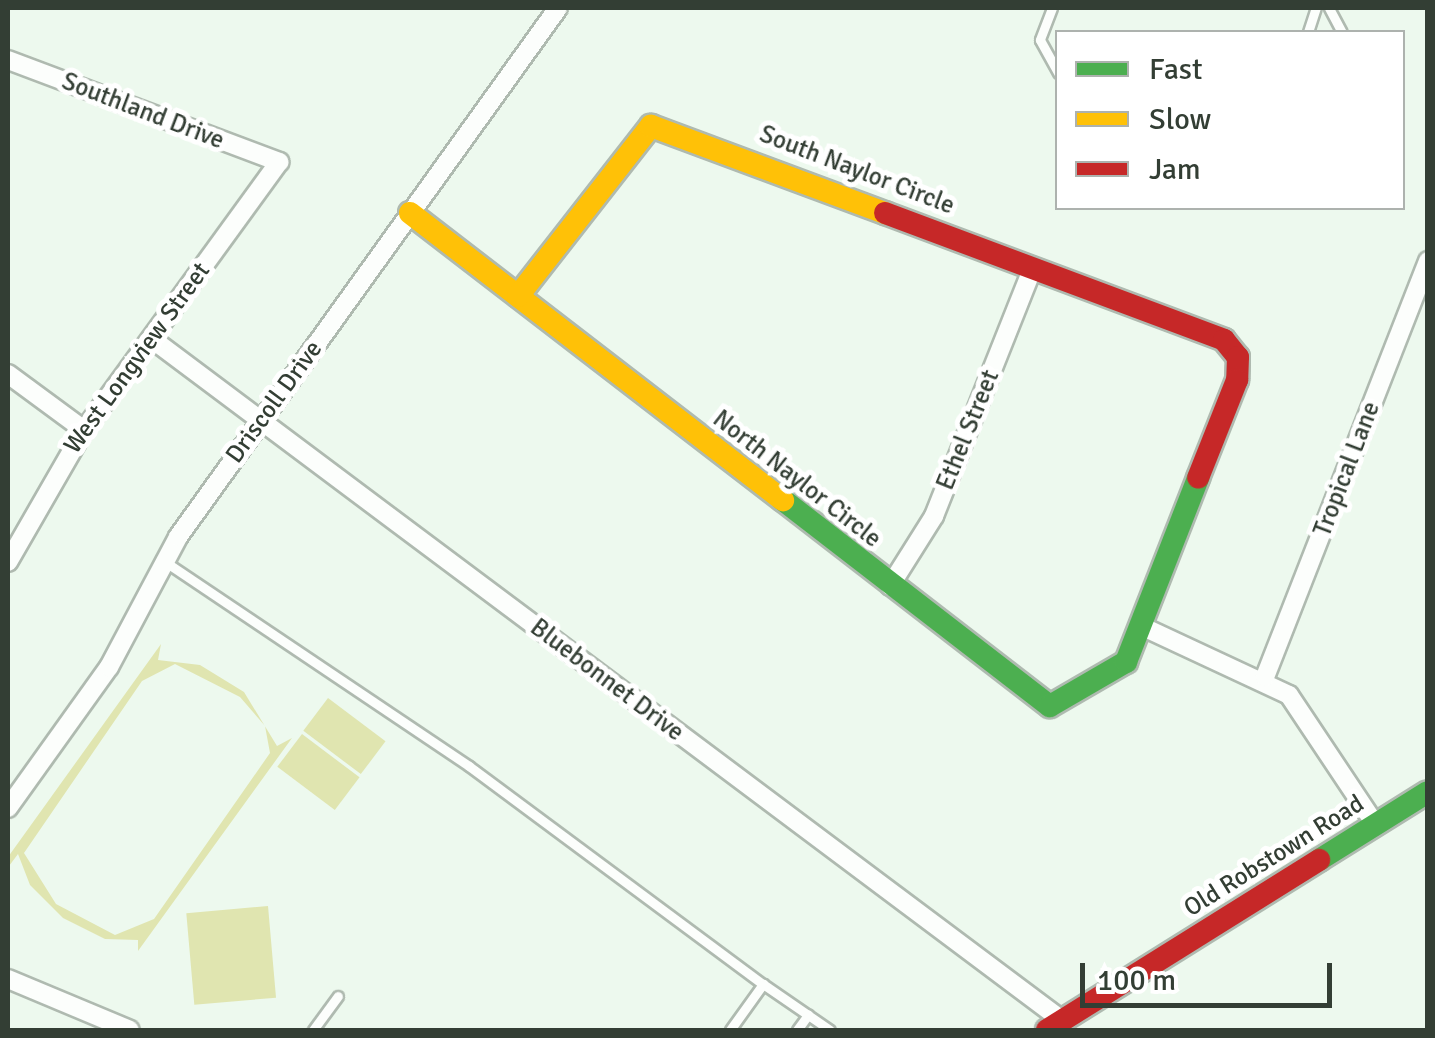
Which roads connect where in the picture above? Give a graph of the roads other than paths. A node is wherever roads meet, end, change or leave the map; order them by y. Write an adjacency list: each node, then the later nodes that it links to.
1 (558, 8): 8 (street, Driscoll Drive)
2 (1052, 8): 6 (lane)
3 (1329, 8): 4 (lane)
4 (1341, 30)
5 (8, 60): 7 (street, Southland Drive)
6 (1055, 68)
7 (278, 162): 12 (street, West Longview Street)
8 (410, 213): 11 (street, North Naylor Circle); 15 (street, Driscoll Drive)
9 (1428, 261): 21 (street, Tropical Lane)
10 (1034, 267): 11 (street, South Naylor Circle); 13 (street, South Naylor Circle); 19 (street, Ethel Street)
11 (518, 296): 19 (street, North Naylor Circle)
12 (152, 339): 15 (street, Bluebonnet Drive); 16 (street, West Longview Street)
13 (1238, 357): 20 (street, North Naylor Circle)
14 (8, 374): 16 (street)
15 (260, 420): 17 (street, Driscoll Drive); 29 (street, Bluebonnet Drive)
16 (84, 430): 18 (street, West Longview Street)
17 (164, 561): 23 (street, Driscoll Drive); 26 (lane)
18 (8, 562)
19 (890, 586): 20 (street, North Naylor Circle)
20 (1141, 626): 21 (street)
21 (1266, 677): 24 (street)
22 (1428, 792): 24 (street, Old Robstown Road)
23 (8, 808)
24 (1376, 824): 29 (street, Old Robstown Road)
25 (8, 979): 30 (street)
26 (763, 984): 28 (lane); 32 (lane)
27 (338, 996): 31 (lane)
28 (808, 1015): 33 (lane); 34 (lane)
29 (1055, 1026)
30 (130, 1030)
31 (313, 1030)
32 (730, 1030)
33 (797, 1030)
34 (830, 1030)

